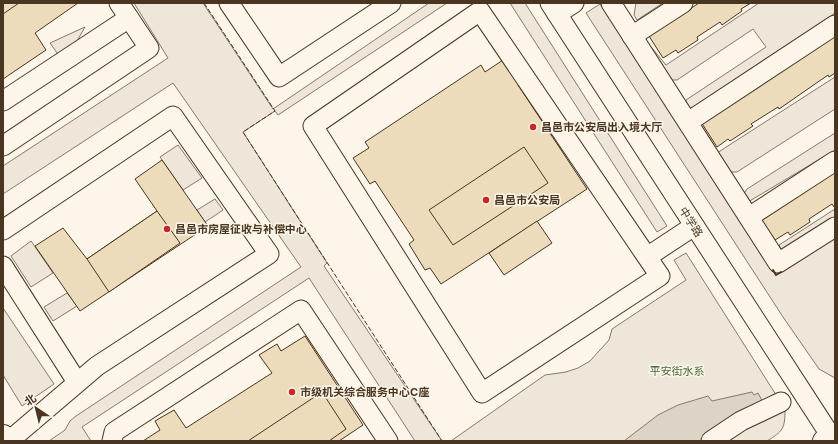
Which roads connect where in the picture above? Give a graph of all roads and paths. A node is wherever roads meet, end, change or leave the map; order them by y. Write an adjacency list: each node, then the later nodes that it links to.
1 (229, 3): 2 (street)
2 (391, 3)
3 (574, 3): 6 (street)
4 (611, 3): 9 (street)
5 (683, 3): 9 (street)
6 (554, 9): 15 (street, 中学路)
7 (124, 11): 10 (street); 12 (street)
8 (835, 25): 11 (street)
9 (632, 36): 11 (street)
10 (3, 101)
11 (688, 122): 14 (street)
12 (3, 146)
13 (835, 161): 14 (street)
14 (748, 217): 16 (street)
15 (694, 226): 18 (street); 23 (street, 中学路)
16 (835, 227)
17 (3, 230): 20 (street)
18 (647, 257): 18 (street)
19 (3, 266): 20 (street)
20 (77, 382): 25 (street)
21 (781, 402): 28 (street)
22 (3, 436): 24 (main road)
23 (831, 438)
24 (6, 441)
25 (9, 441)
26 (112, 441): 27 (street)
27 (388, 441)
28 (711, 441)

